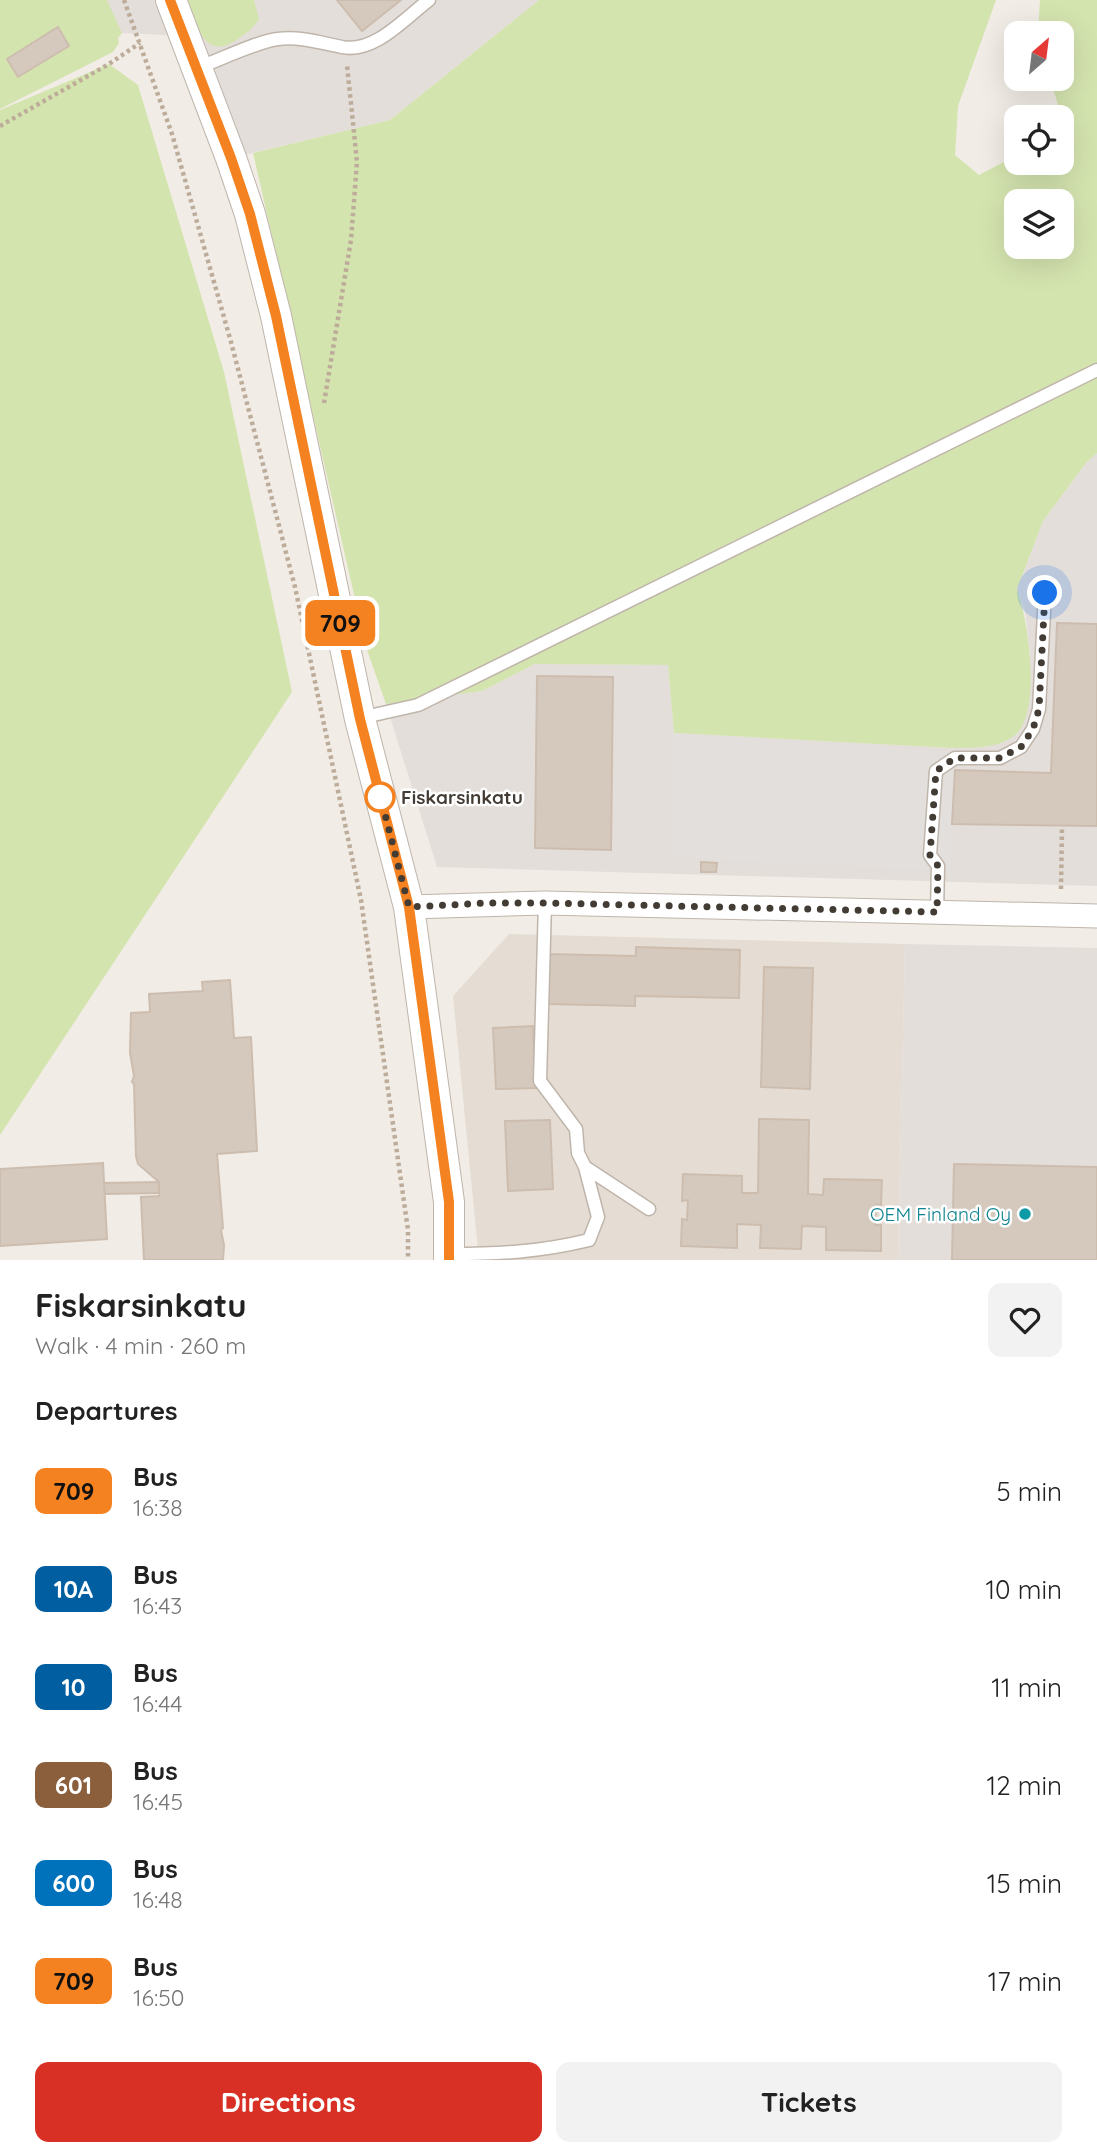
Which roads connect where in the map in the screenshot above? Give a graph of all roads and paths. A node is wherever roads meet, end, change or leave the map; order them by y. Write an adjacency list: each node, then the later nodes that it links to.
1 (124, 0): 4 (path)
2 (171, 0): 6 (street)
3 (429, 0): 5 (lane)
4 (140, 43): 7 (path); 21 (path)
5 (346, 48): 6 (lane); 9 (path)
6 (197, 68): 11 (street)
7 (0, 126)
8 (1097, 370): 11 (lane)
9 (322, 413)
10 (1045, 593): 16 (lane)
11 (360, 719): 15 (street)
12 (1062, 826): 13 (path)
13 (1061, 889)
14 (545, 903): 15 (street); 16 (street); 18 (lane)
15 (409, 907): 20 (street)
16 (937, 912): 17 (street)
17 (1097, 916)
18 (585, 1167): 19 (lane); 20 (lane)
19 (649, 1209)
20 (449, 1257)
21 (408, 1260)

